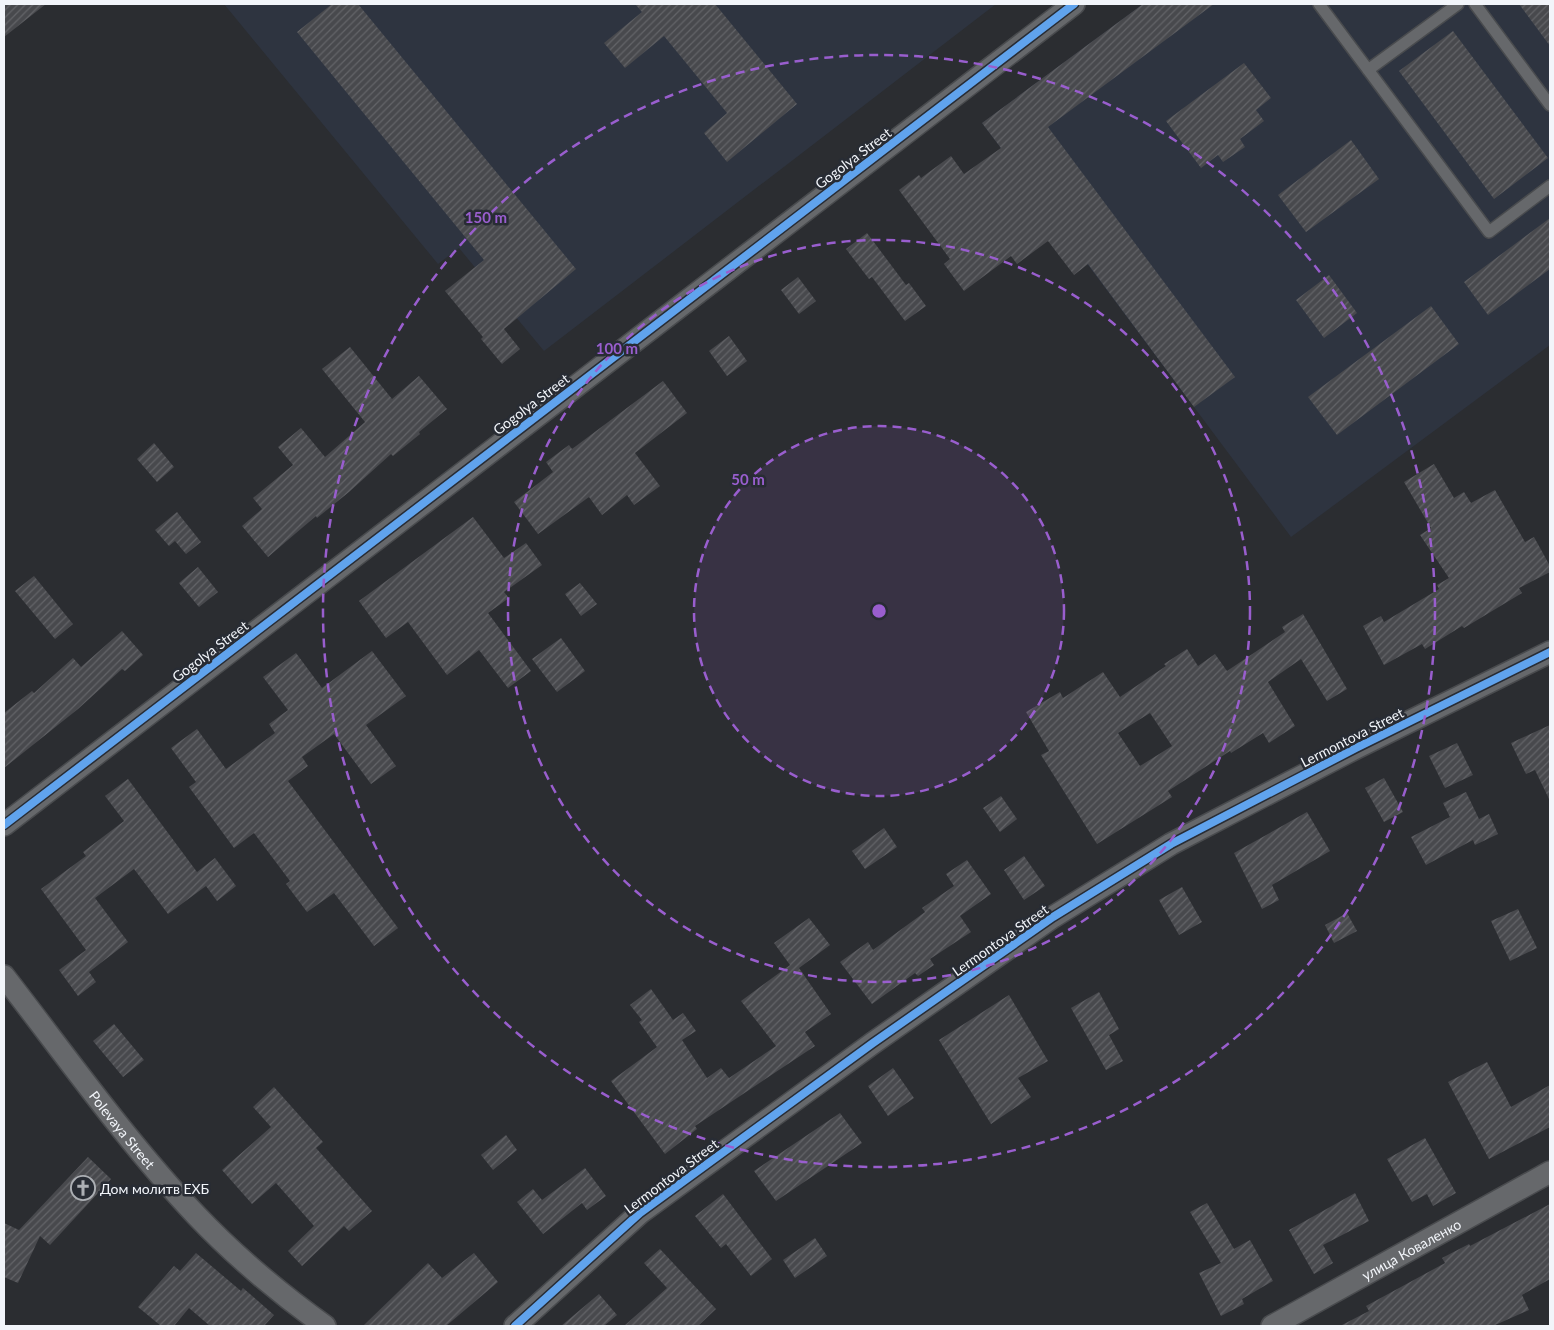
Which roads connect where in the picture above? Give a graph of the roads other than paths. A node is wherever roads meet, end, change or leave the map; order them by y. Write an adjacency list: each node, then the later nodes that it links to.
1 (1318, 4): 5 (lane)
2 (1458, 4): 5 (lane)
3 (1475, 4): 6 (lane)
4 (1070, 5): 9 (street, Gogolya Street)
5 (1368, 70): 7 (lane)
6 (1550, 105)
7 (1550, 186)
8 (1550, 652): 13 (street, Lermontova Street)
9 (4, 825)
10 (4, 976): 12 (street, Polevaya Street)
11 (1550, 1172): 14 (street, улица Коваленко)
12 (324, 1326)
13 (515, 1326)
14 (1272, 1326)

